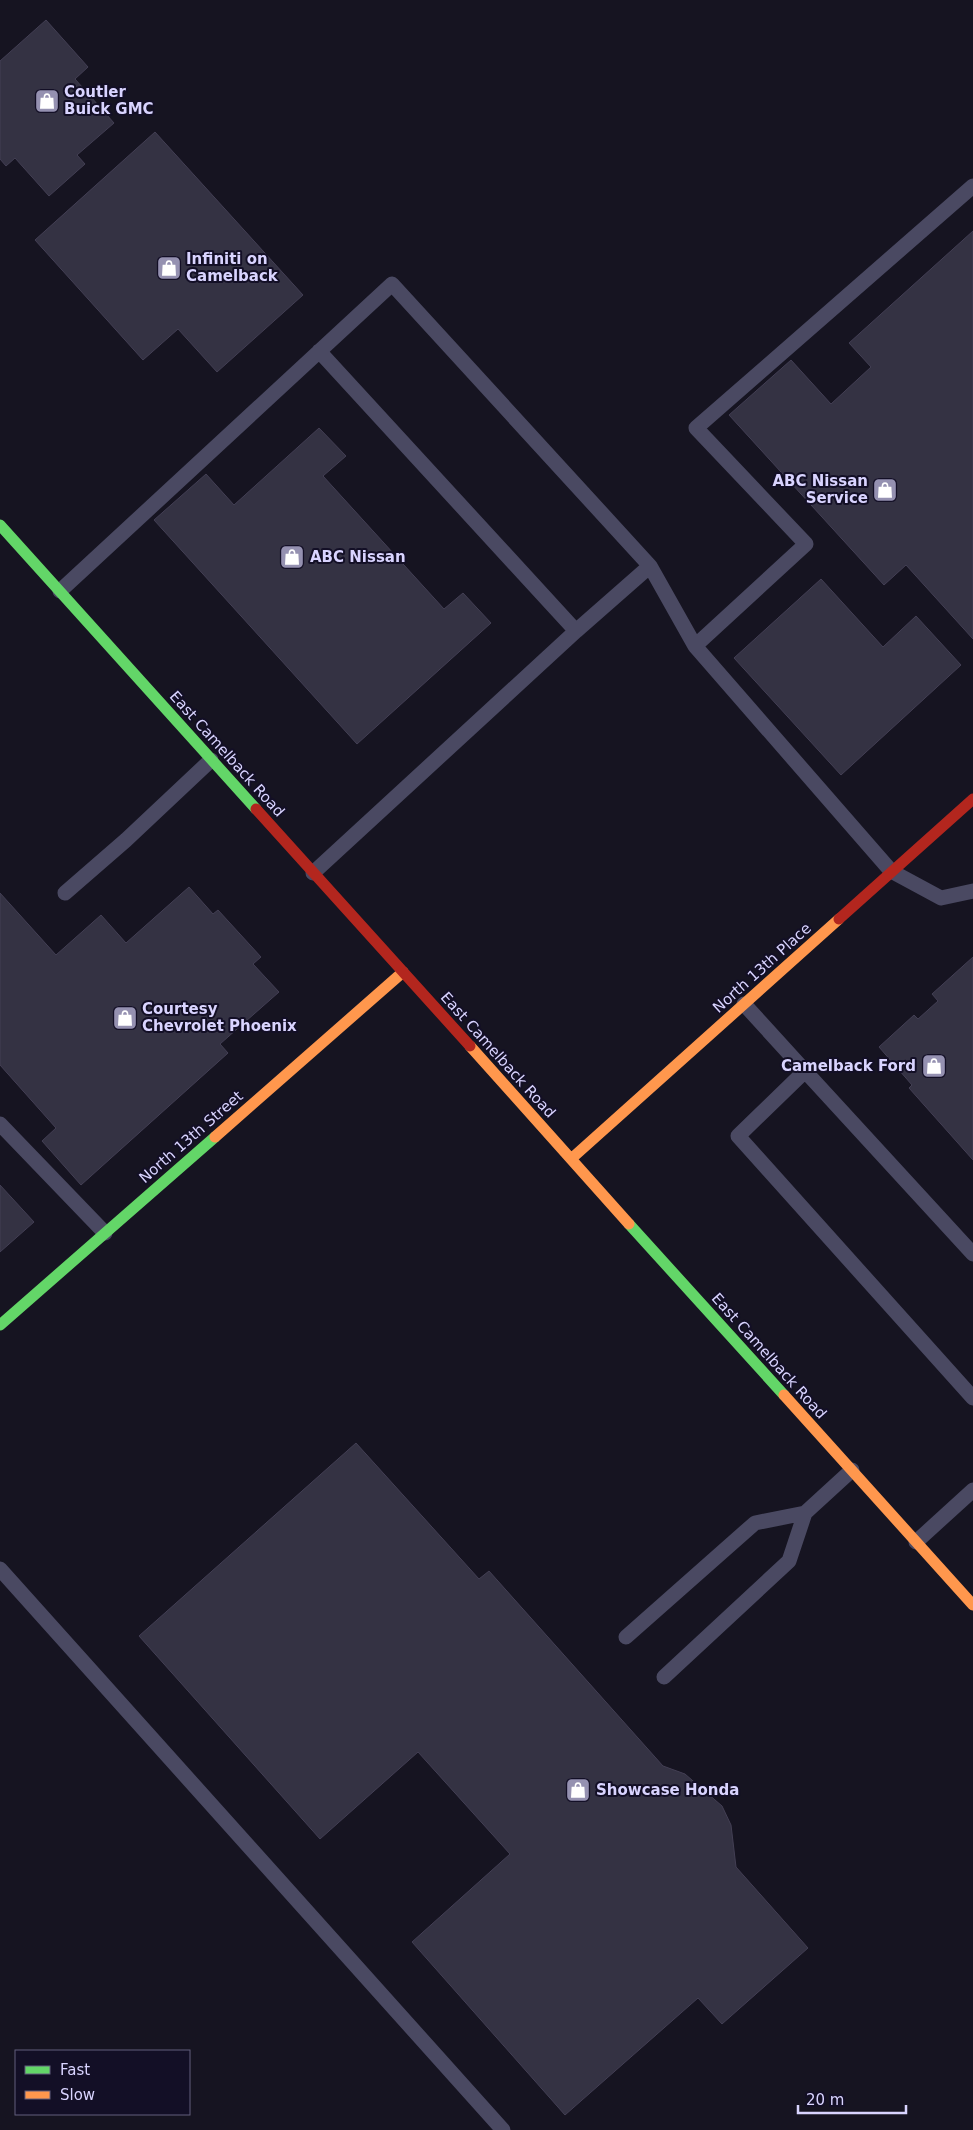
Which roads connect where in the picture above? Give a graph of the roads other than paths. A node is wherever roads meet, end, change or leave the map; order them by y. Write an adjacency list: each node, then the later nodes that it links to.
1 (973, 186): 7 (lane)
2 (319, 351): 4 (lane); 5 (lane); 6 (lane)
3 (0, 525): 5 (main road, East Camelback Road)
4 (650, 566): 6 (lane); 7 (lane)
5 (60, 591): 8 (main road, East Camelback Road)
6 (576, 631): 11 (lane)
7 (695, 646): 10 (lane)
8 (211, 760): 11 (main road, East Camelback Road); 13 (lane)
9 (973, 799): 10 (main road, North 13th Place)
10 (891, 871): 12 (lane); 15 (main road, North 13th Place)
11 (313, 873): 14 (main road, East Camelback Road)
12 (973, 892)
13 (65, 893)
14 (403, 972): 18 (main road, East Camelback Road); 19 (main road, North 13th Street)
15 (744, 1004): 16 (lane); 18 (main road, North 13th Place)
16 (805, 1071): 20 (lane); 22 (lane)
17 (0, 1124): 19 (lane)
18 (571, 1160): 23 (main road, East Camelback Road)
19 (105, 1233): 21 (main road, North 13th Street)
20 (973, 1254)
21 (0, 1325)
22 (973, 1398)
23 (852, 1470): 25 (lane); 26 (main road, East Camelback Road)
24 (973, 1490): 26 (lane)
25 (805, 1513): 29 (lane); 30 (lane)
26 (916, 1542): 28 (main road, East Camelback Road)
27 (0, 1569): 31 (lane)
28 (973, 1606)
29 (626, 1637)
30 (664, 1677)
31 (503, 2130)

